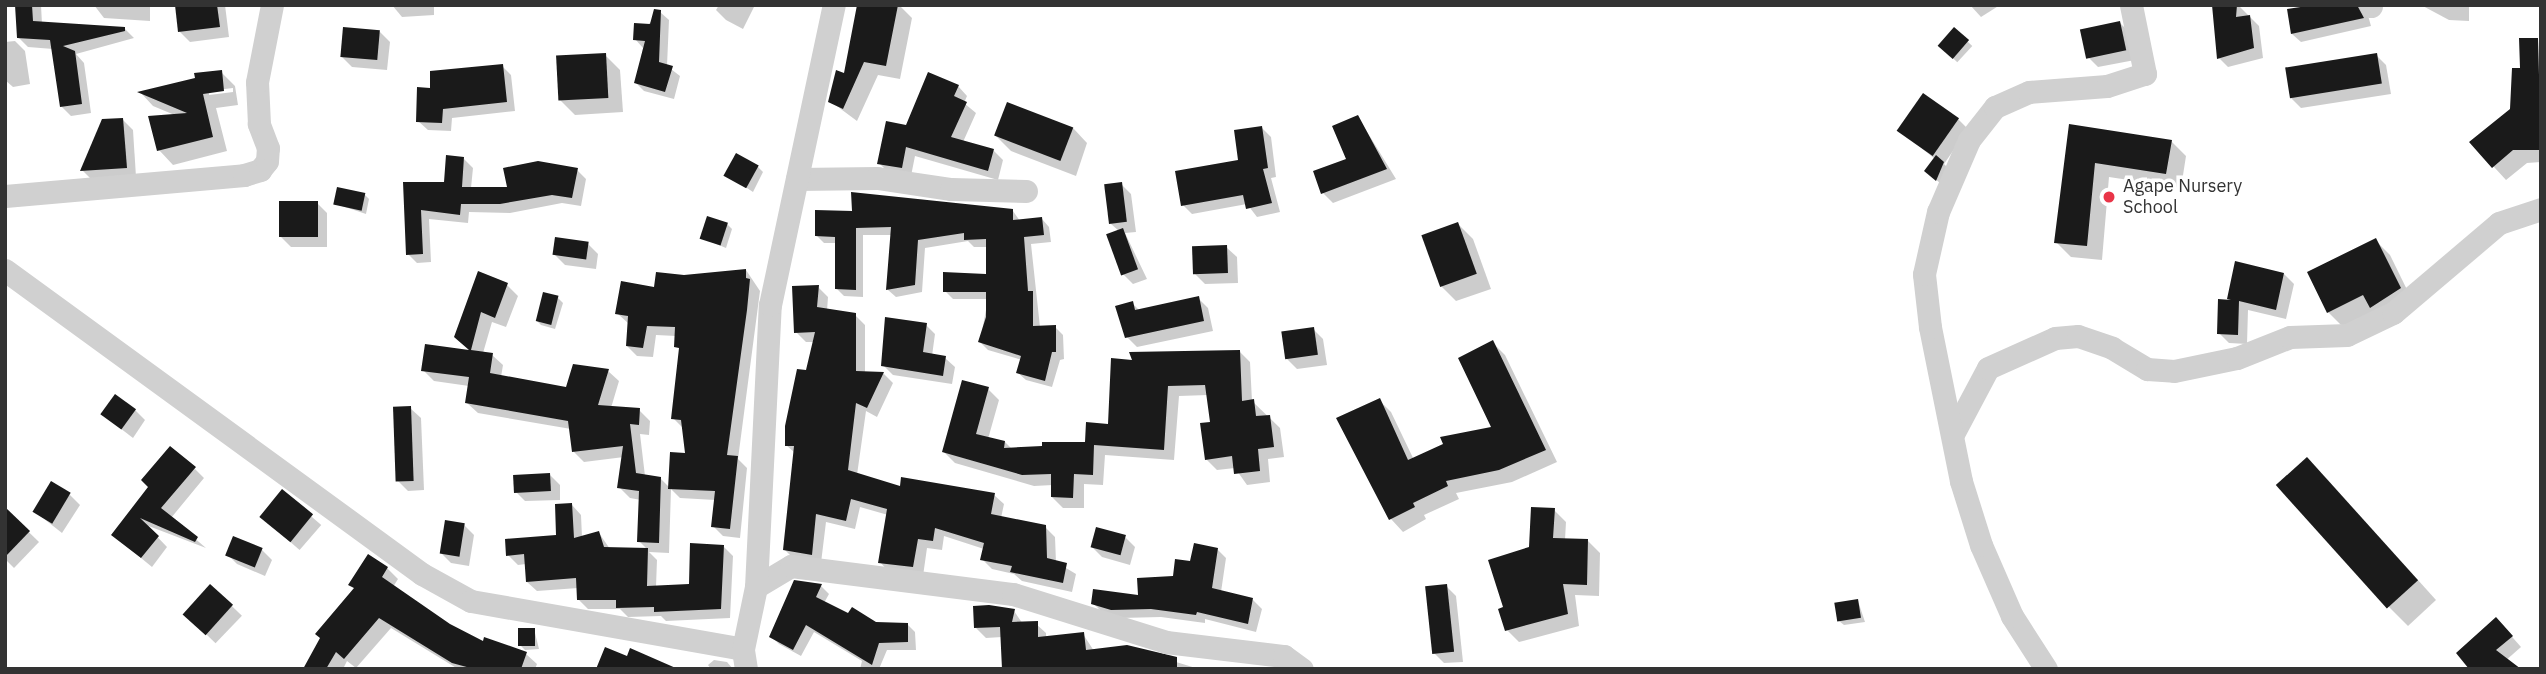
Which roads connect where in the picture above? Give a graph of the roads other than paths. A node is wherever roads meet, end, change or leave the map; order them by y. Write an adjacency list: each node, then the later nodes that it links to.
1 (272, 5): 6 (street)
2 (834, 5): 4 (street)
3 (2131, 5): 9 (street)
4 (797, 179): 5 (street); 10 (street)
5 (1026, 191)
6 (5, 196)
7 (2541, 209): 9 (street)
8 (5, 270): 11 (street)
9 (1954, 432): 13 (street)
10 (757, 587): 11 (street); 12 (street)
11 (745, 659)
12 (1302, 669)
13 (2046, 669)

